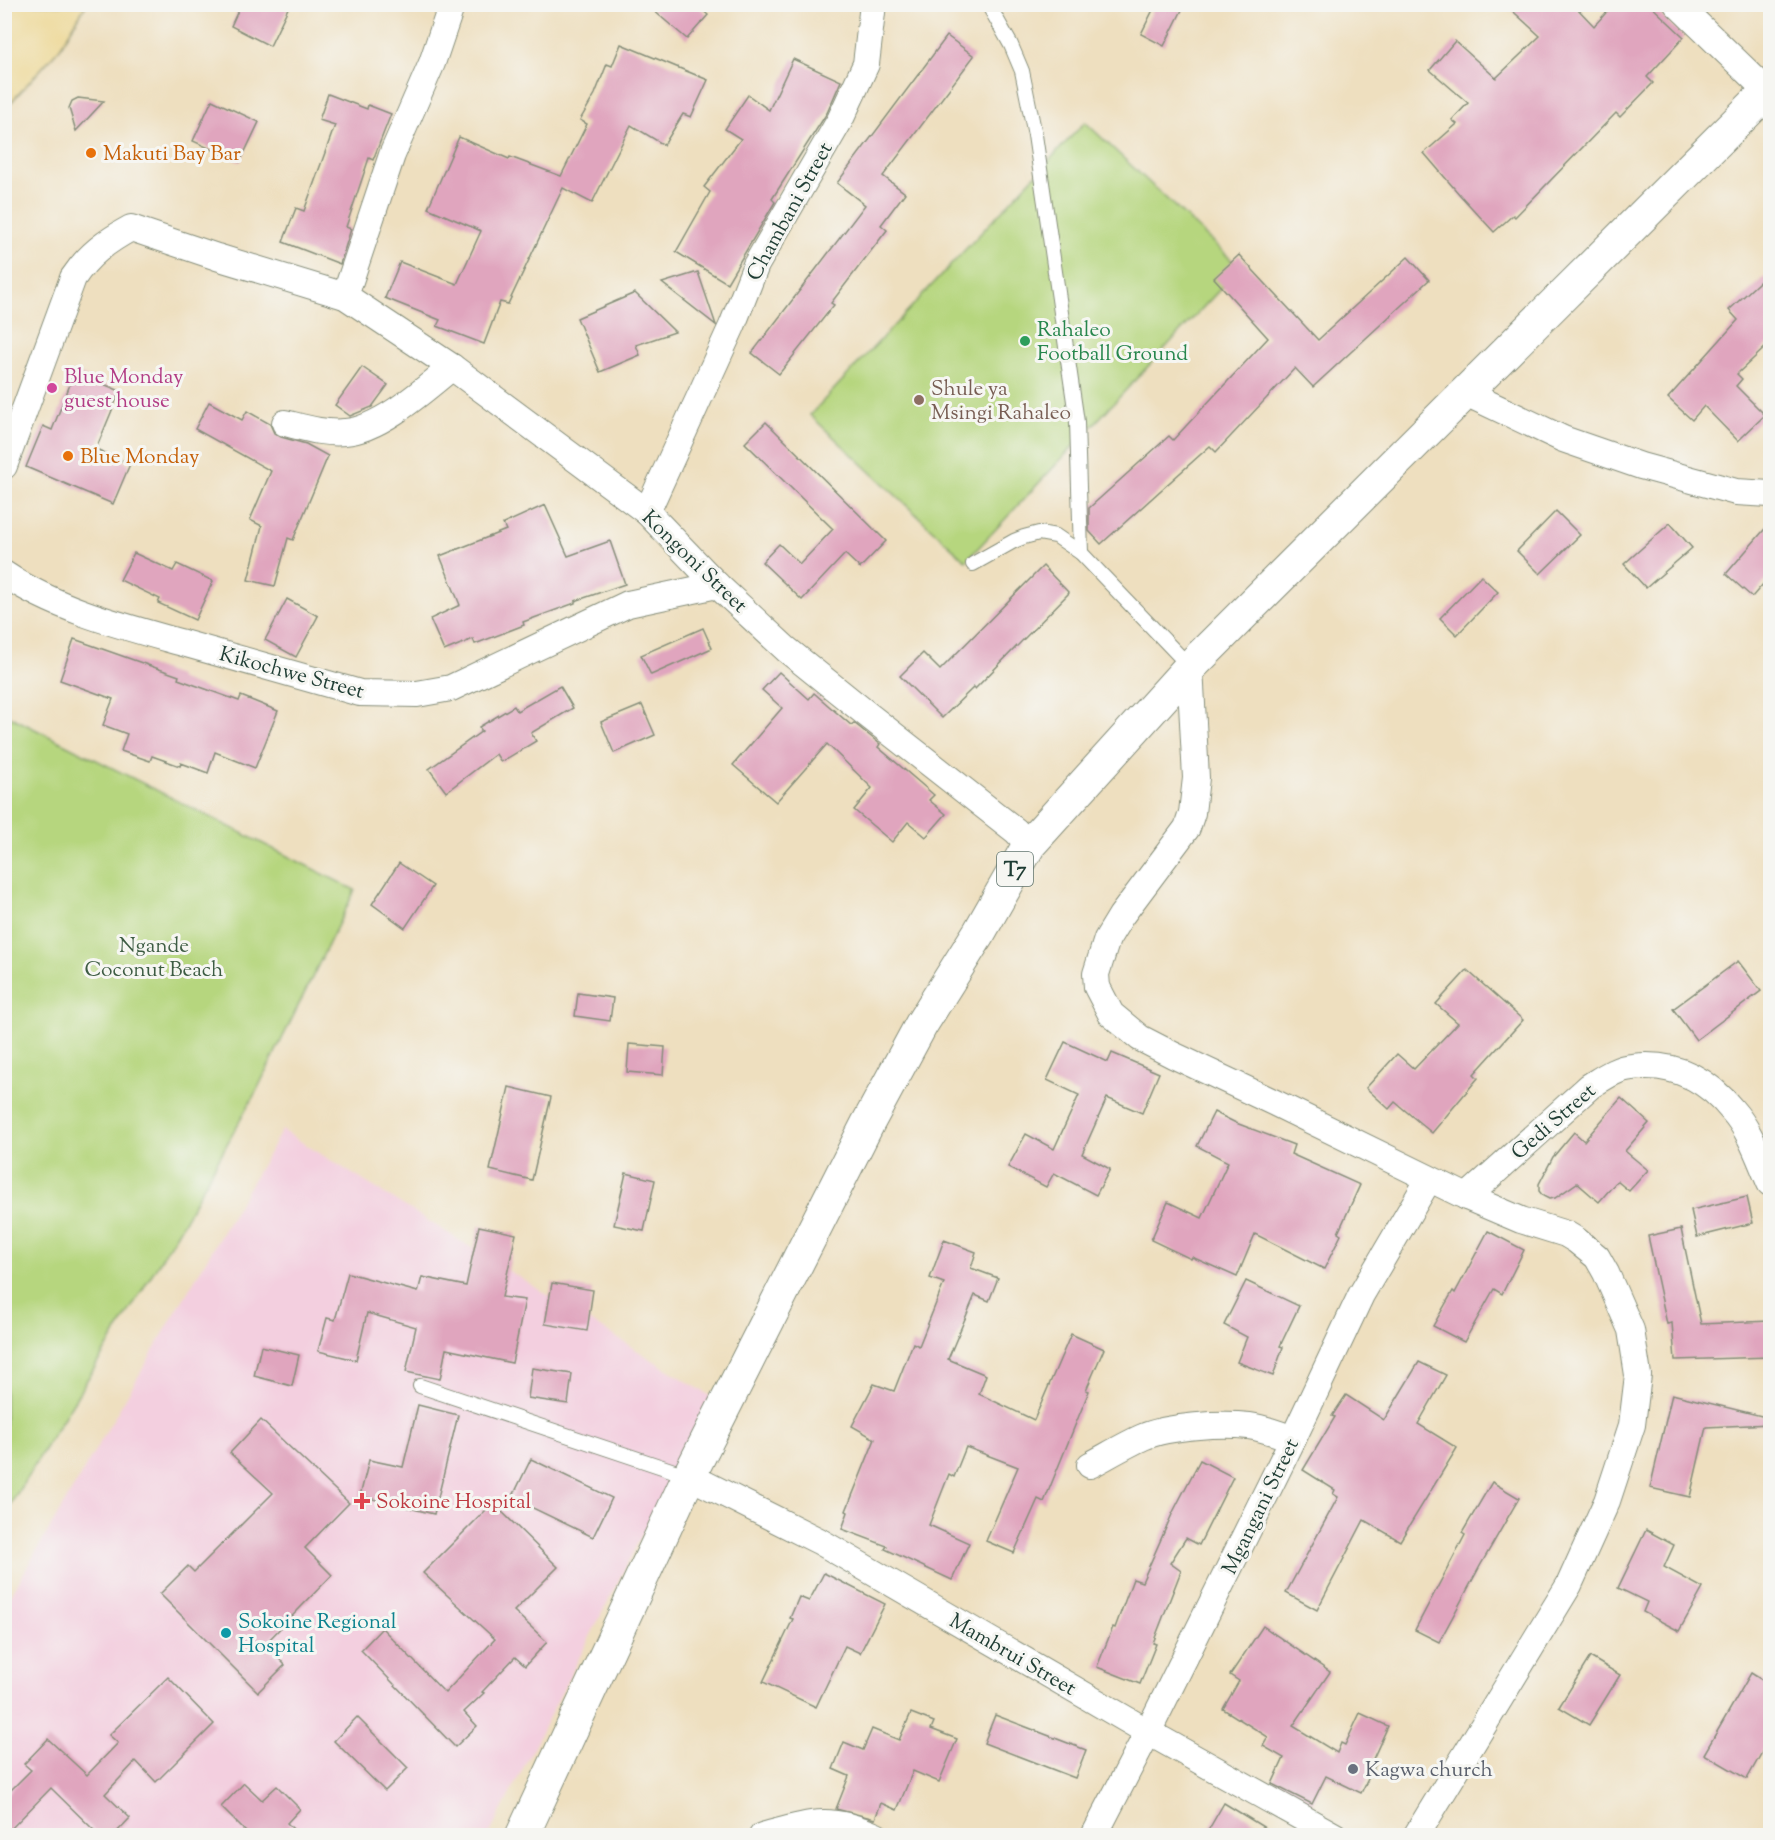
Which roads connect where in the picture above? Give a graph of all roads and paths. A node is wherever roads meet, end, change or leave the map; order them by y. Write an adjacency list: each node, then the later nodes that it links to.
1 (452, 4): 6 (street)
2 (873, 4): 12 (street, Chambani Street)
3 (988, 4): 13 (lane)
4 (1677, 4): 5 (street)
5 (1769, 91): 8 (highway, T7)
6 (345, 296): 7 (street, Kongoni Street); 10 (street)
7 (452, 367): 9 (street); 12 (street, Kongoni Street)
8 (1466, 393): 11 (street); 17 (highway, T7)
9 (285, 423)
10 (4, 466)
11 (1770, 494)
12 (647, 513): 16 (street, Kongoni Street)
13 (1081, 553): 14 (lane); 17 (lane)
14 (973, 564)
15 (4, 574): 16 (street, Kikochwe Street)
16 (717, 585): 18 (street, Kongoni Street)
17 (1190, 667): 18 (highway, T7); 19 (street)
18 (1029, 845): 25 (highway, T7)
19 (1429, 1179): 21 (street); 23 (street, Mgangani Street)
20 (1770, 1183): 21 (street, Gedi Street)
21 (1467, 1197): 32 (street)
22 (420, 1386): 25 (lane)
23 (1293, 1439): 24 (street); 26 (street, Mgangani Street)
24 (1090, 1465)
25 (689, 1476): 26 (street, Mambrui Street); 27 (highway, T7)
26 (1148, 1732): 30 (street, Mgangani Street); 31 (street, Mambrui Street)
27 (522, 1836)
28 (762, 1836): 29 (street)
29 (876, 1836)
30 (1094, 1836)
31 (1335, 1836)
32 (1416, 1836)

